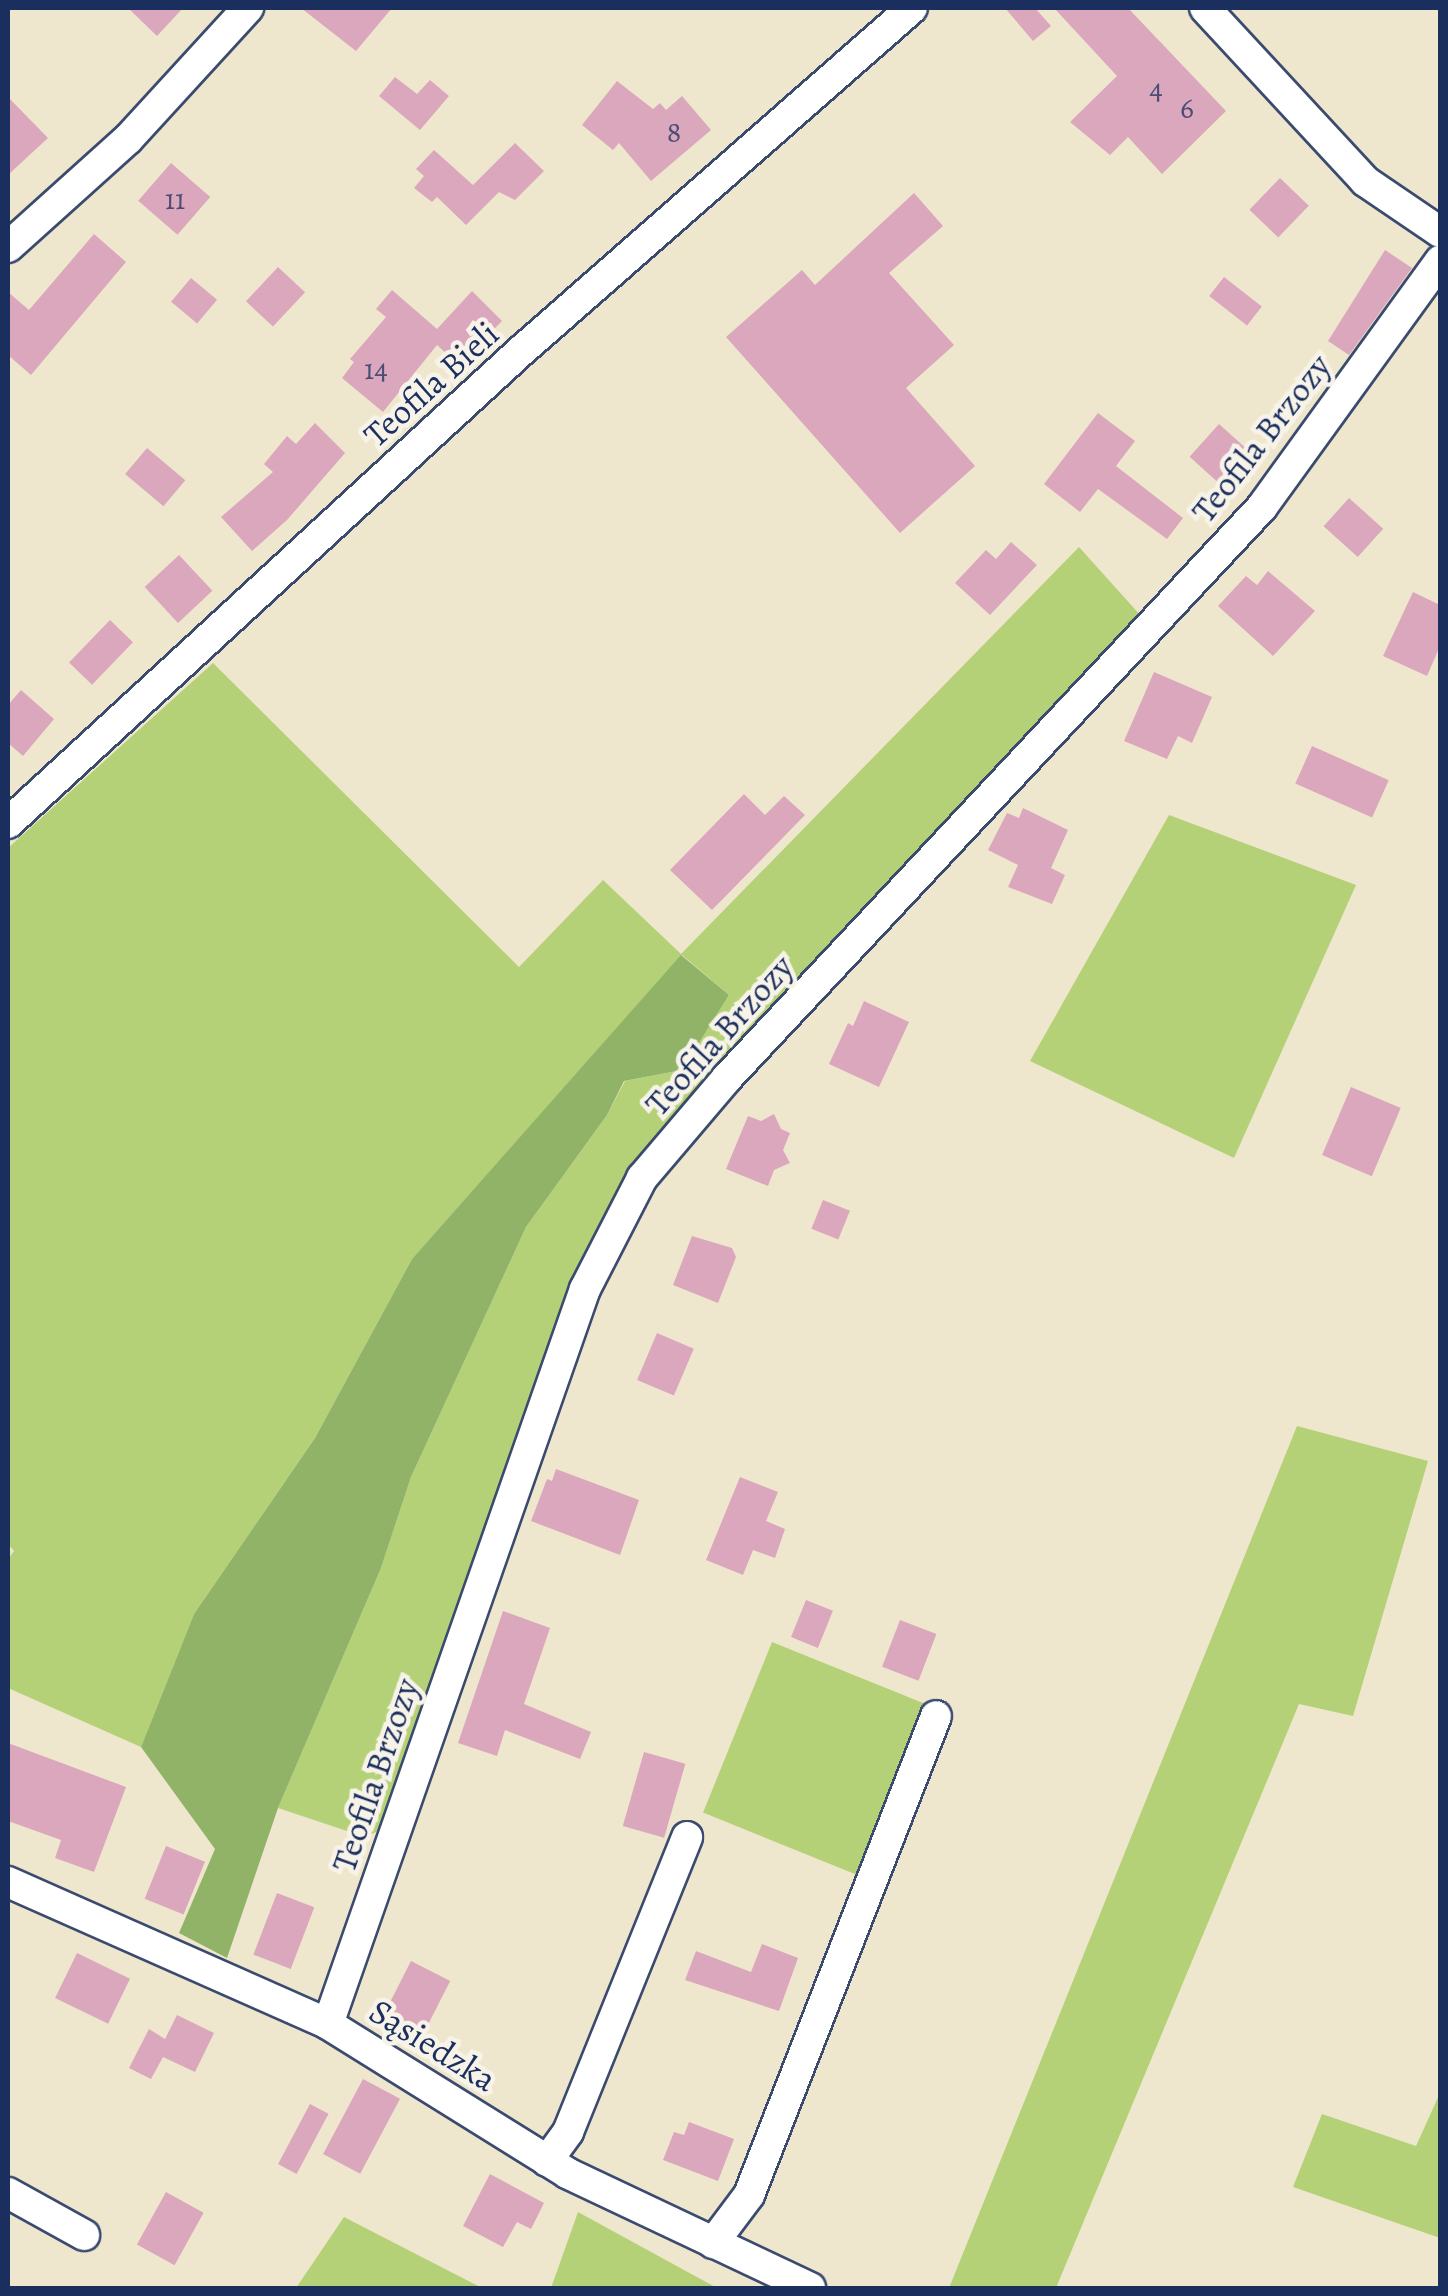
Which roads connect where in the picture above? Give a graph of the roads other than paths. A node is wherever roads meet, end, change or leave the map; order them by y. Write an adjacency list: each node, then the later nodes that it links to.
1 (248, 8): 5 (street)
2 (912, 8): 7 (street, Teofila Bieli)
3 (1205, 8): 4 (street)
4 (1440, 232)
5 (8, 246)
6 (1440, 261): 11 (street, Teofila Brzozy)
7 (8, 823)
8 (936, 1716): 15 (street)
9 (688, 1837): 12 (street)
10 (8, 1882): 11 (street, Sąsiedzka)
11 (328, 2024): 12 (street, Sąsiedzka)
12 (547, 2161): 15 (street, Sąsiedzka)
13 (8, 2193): 14 (street)
14 (84, 2236)
15 (713, 2243): 16 (street, Sąsiedzka)
16 (810, 2288)

